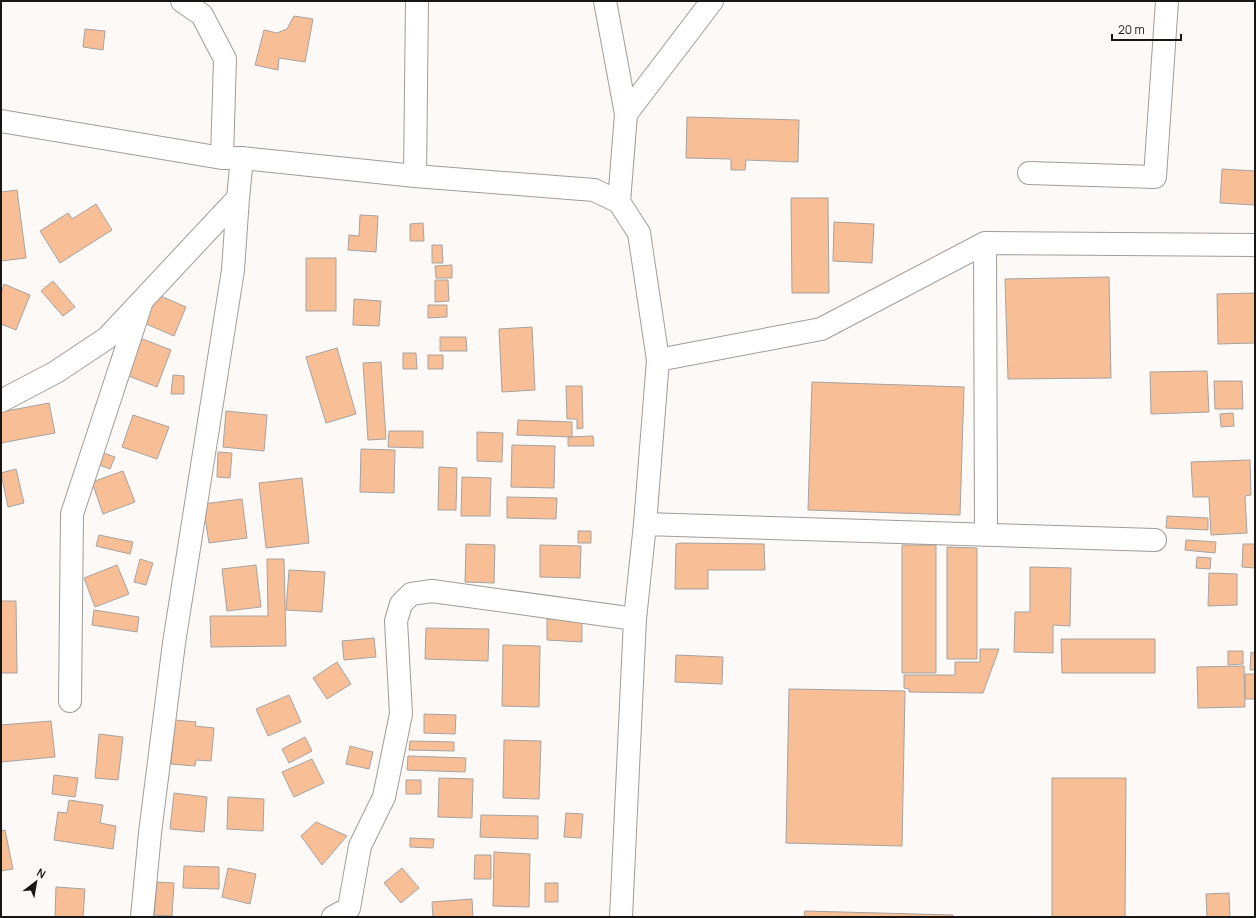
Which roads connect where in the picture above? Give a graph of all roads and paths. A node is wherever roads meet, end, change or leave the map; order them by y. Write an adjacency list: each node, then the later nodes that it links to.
1 (182, 1): 8 (street)
2 (418, 1): 10 (street)
3 (605, 1): 6 (street)
4 (712, 1): 6 (street)
5 (1167, 1): 9 (street)
6 (626, 114): 12 (street)
7 (1, 121): 8 (street)
8 (232, 158): 10 (street); 11 (street)
9 (1029, 173)
10 (415, 176): 12 (street)
11 (238, 198): 15 (street); 23 (street)
12 (619, 202): 16 (street)
13 (985, 243): 14 (street); 16 (street); 19 (street)
14 (1255, 245)
15 (142, 301): 17 (street); 22 (street)
16 (658, 360): 18 (street)
17 (1, 401)
18 (645, 524): 19 (street); 21 (street)
19 (986, 534): 20 (street)
20 (1155, 540)
21 (635, 619): 24 (street); 25 (street)
22 (70, 701)
23 (142, 917)
24 (333, 917)
25 (621, 917)

